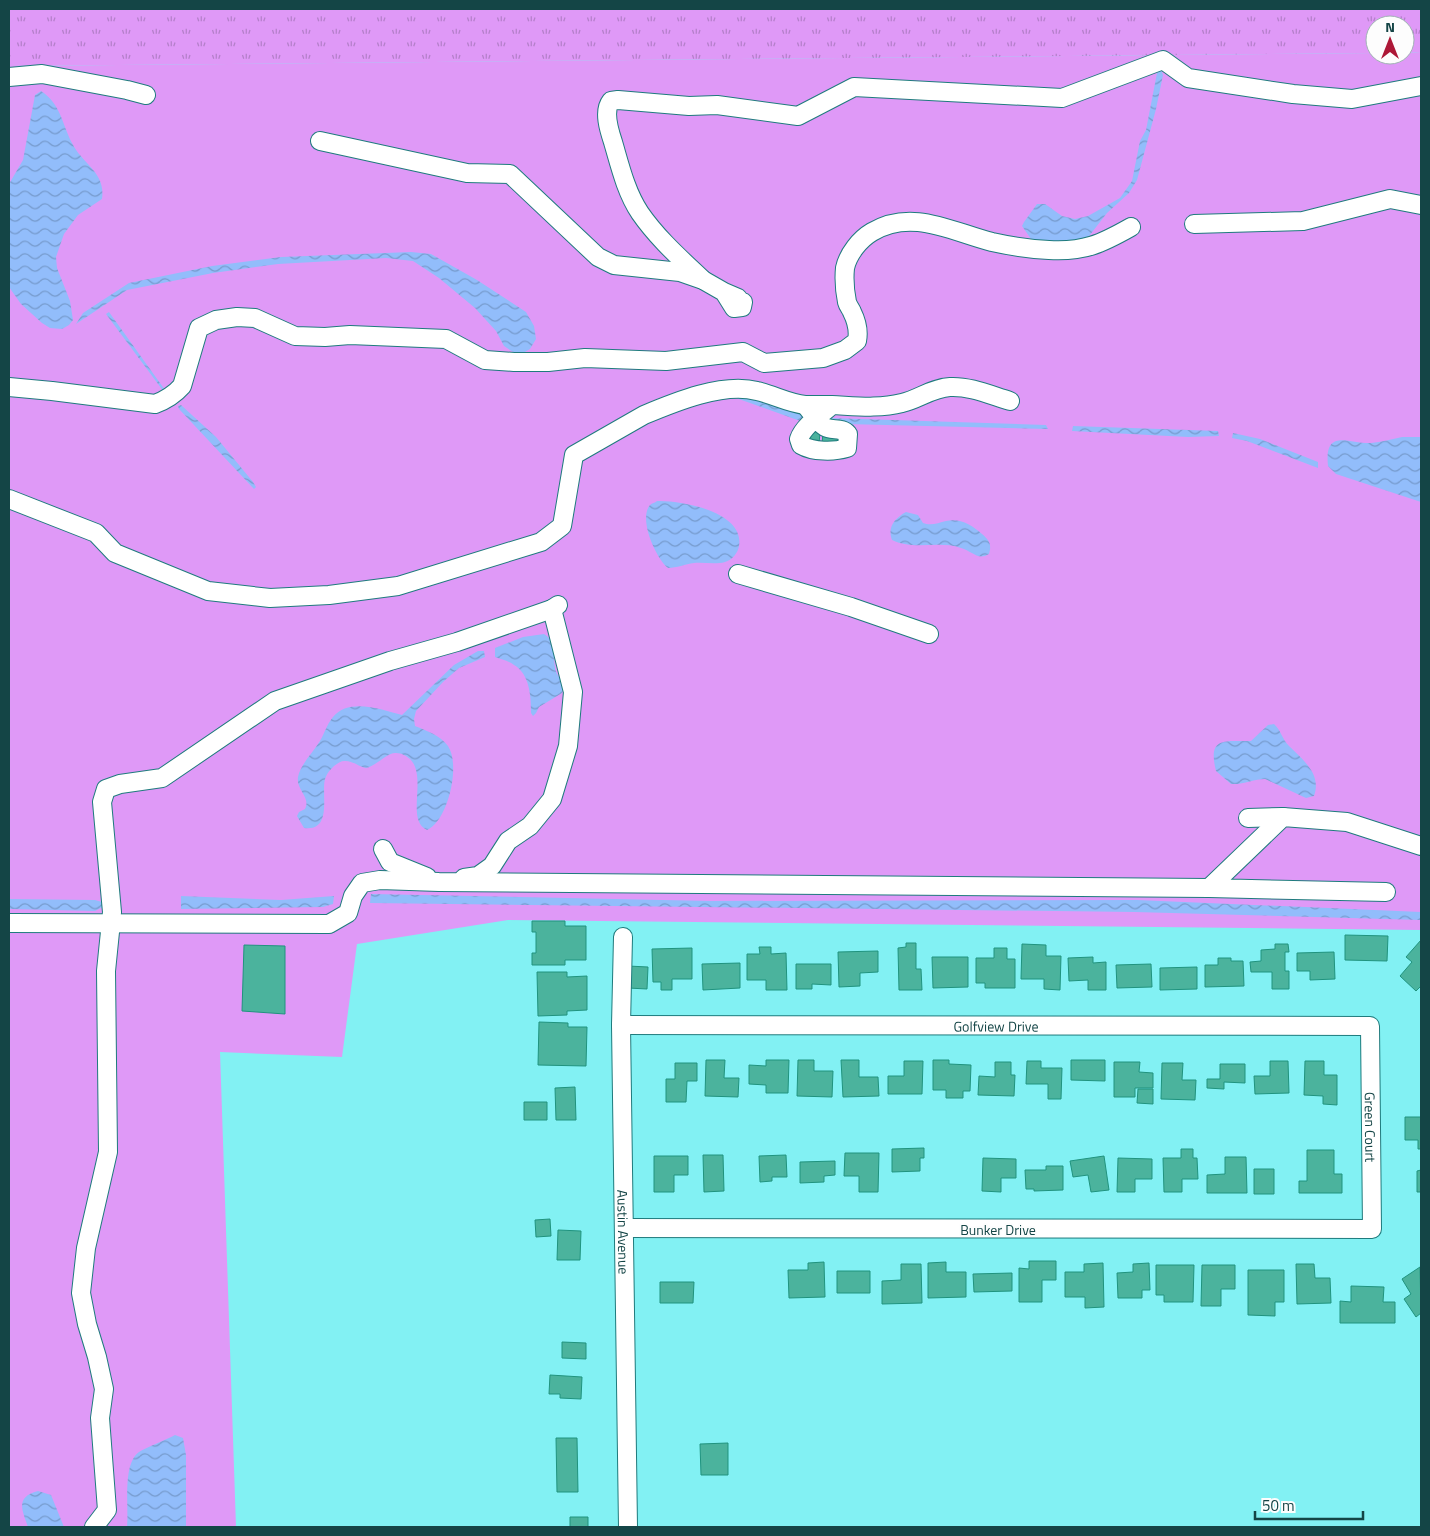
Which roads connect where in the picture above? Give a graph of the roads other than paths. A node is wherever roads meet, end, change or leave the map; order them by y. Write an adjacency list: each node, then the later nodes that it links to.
1 (9, 78): 3 (street)
2 (1421, 86): 8 (street)
3 (146, 95)
4 (320, 141): 8 (street)
5 (1421, 205): 6 (street)
6 (1194, 224)
7 (1131, 227): 10 (street)
8 (703, 280): 9 (street)
9 (724, 292)
10 (9, 387)
11 (1010, 401): 13 (street)
12 (805, 405): 13 (street); 13 (street); 14 (street)
13 (832, 406)
14 (9, 499)
15 (738, 574): 16 (street)
16 (930, 634)
17 (1283, 817): 18 (street); 19 (street); 22 (street)
18 (1248, 818)
19 (1421, 846)
20 (383, 849): 21 (street)
21 (439, 882): 22 (street); 25 (street); 25 (street)
22 (1209, 888): 23 (street)
23 (1386, 892)
24 (9, 923): 25 (street)
25 (111, 923): 31 (street)
26 (623, 936): 27 (street, Austin Avenue)
27 (621, 1025): 28 (street, Golfview Drive); 29 (street, Austin Avenue)
28 (1370, 1026): 30 (street, Green Court)
29 (624, 1228): 30 (street, Bunker Drive); 32 (street, Austin Avenue)
30 (1372, 1229)
31 (94, 1527)
32 (628, 1527)

